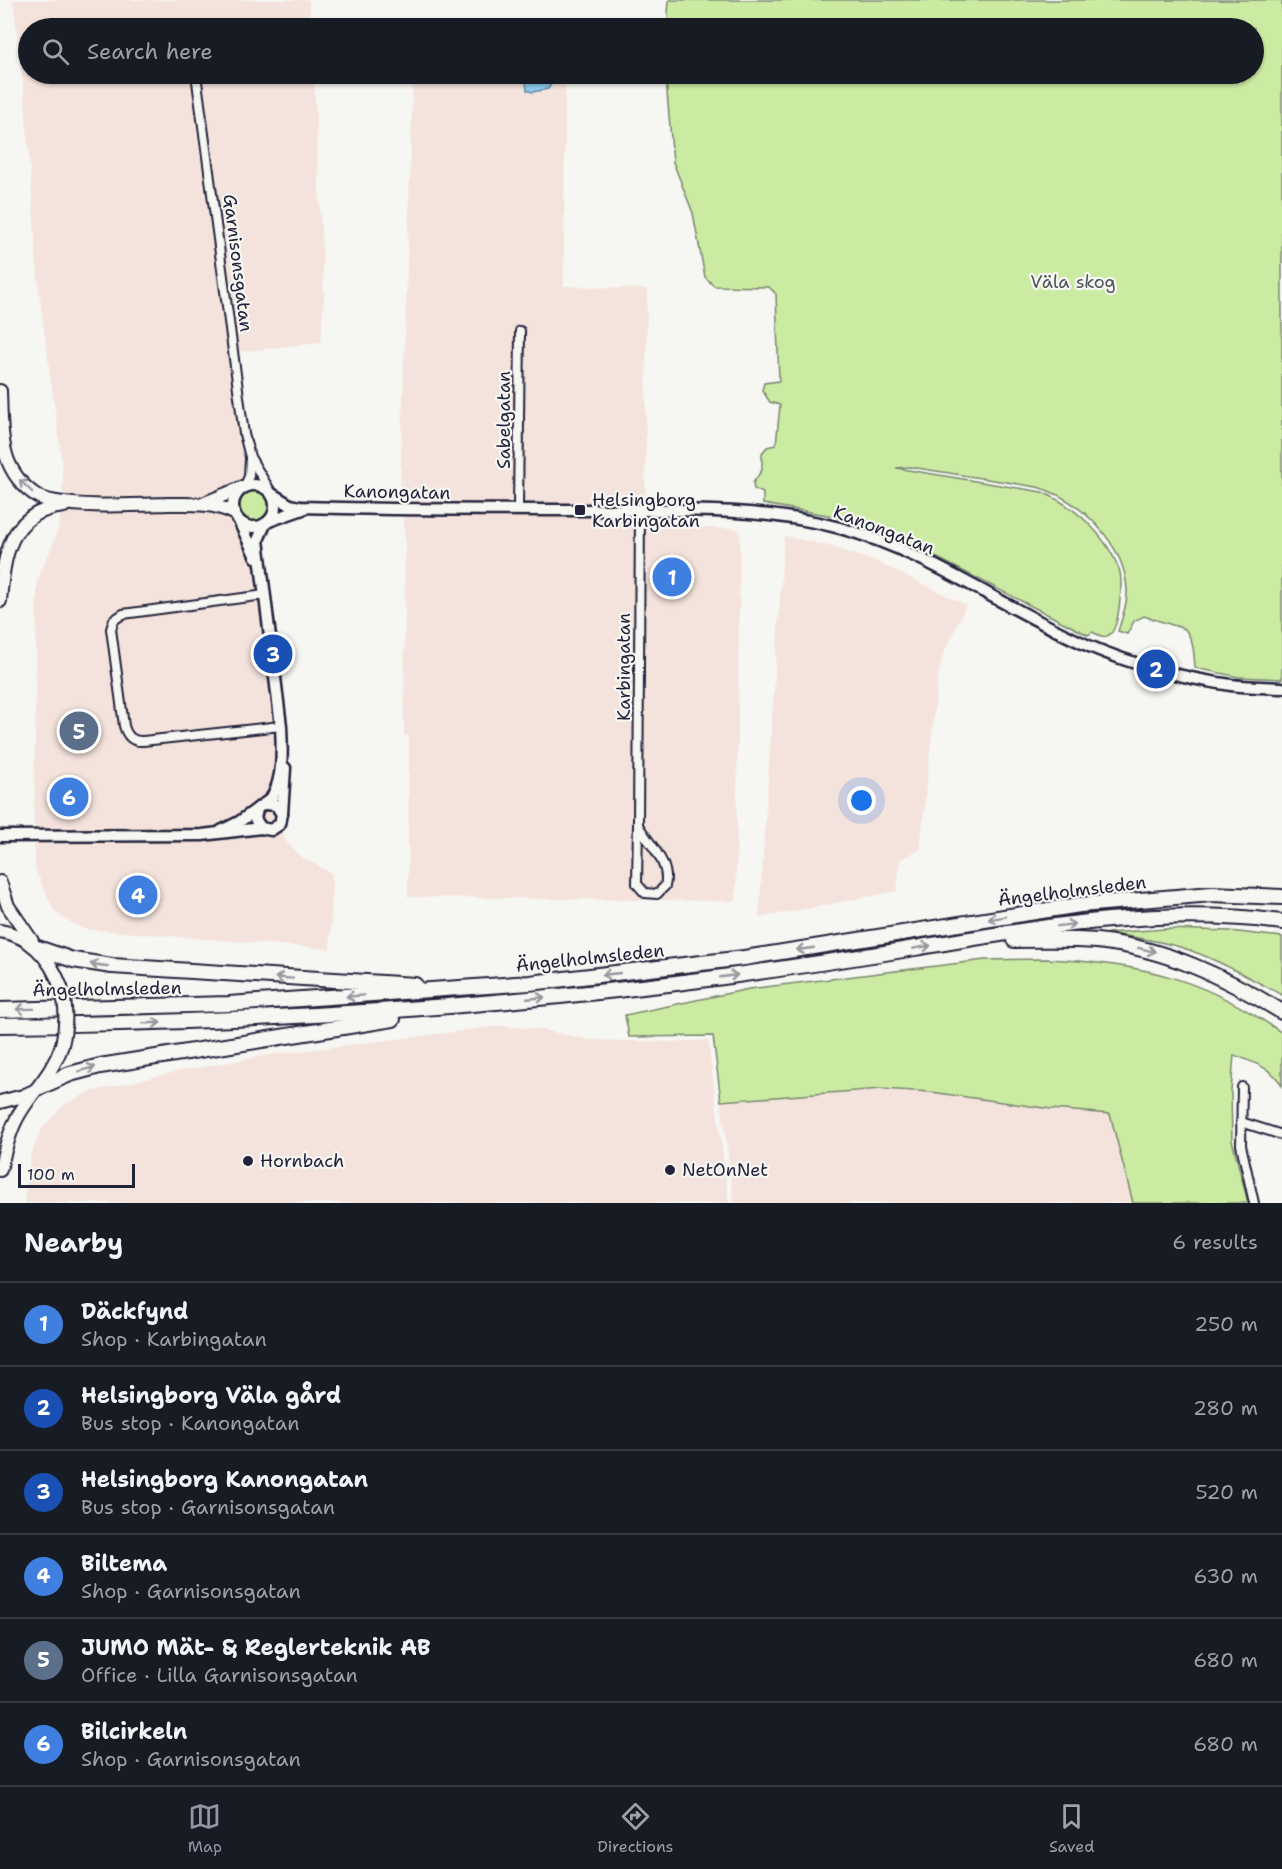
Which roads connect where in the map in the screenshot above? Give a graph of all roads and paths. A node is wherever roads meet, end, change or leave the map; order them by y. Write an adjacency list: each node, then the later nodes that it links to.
1 (197, 84): 4 (street, Garnisonsgatan)
2 (520, 331): 10 (street, Sabelgatan)
3 (0, 391): 7 (main road, one-way to 3)
4 (250, 457): 5 (street, Garnisonsgatan); 6 (street, Garnisonsgatan)
5 (244, 487): 6 (street); 8 (main road); 12 (street)
6 (271, 493): 9 (street, Kanongatan); 13 (street)
7 (79, 504): 8 (main road); 16 (main road)
8 (201, 504): 12 (main road)
9 (306, 507): 10 (street, Kanongatan); 13 (street, Kanongatan)
10 (518, 509): 11 (street, Kanongatan)
11 (640, 510): 17 (street, Kanongatan); 22 (street, Karbingatan)
12 (235, 515): 13 (street); 14 (street)
13 (267, 523): 14 (street)
14 (263, 574): 15 (street)
15 (266, 596): 18 (street); 18 (street)
16 (0, 601)
17 (1282, 688)
18 (281, 726): 19 (street)
19 (282, 753): 20 (street); 21 (street)
20 (261, 806): 21 (street); 23 (street); 24 (street)
21 (282, 814): 23 (street)
22 (638, 825): 22 (street, Karbingatan)
23 (261, 828): 24 (street)
24 (218, 833): 25 (street)
25 (0, 836)
26 (0, 882): 33 (main road)
27 (1181, 897): 28 (highway); 29 (highway); 34 (highway, Ängelholmsleden, one-way to 34)
28 (1282, 897)
29 (1282, 906)
30 (1282, 922): 32 (highway, one-way to 30)
31 (0, 931): 33 (main road)
32 (967, 940): 35 (highway, Ängelholmsleden, one-way to 32); 37 (highway, one-way to 37)
33 (36, 946): 34 (highway, one-way to 33); 40 (main road, bridge)
34 (468, 988): 36 (highway, Ängelholmsleden, one-way to 36)
35 (504, 1001): 38 (highway, Ängelholmsleden, one-way to 35); 40 (highway, one-way to 35)
36 (0, 1010)
37 (1282, 1012)
38 (0, 1025)
39 (1242, 1087): 42 (street)
40 (39, 1088): 41 (main road); 44 (main road)
41 (0, 1102)
42 (1241, 1122): 43 (street); 45 (street)
43 (1282, 1136)
44 (0, 1170)
45 (1254, 1203)

